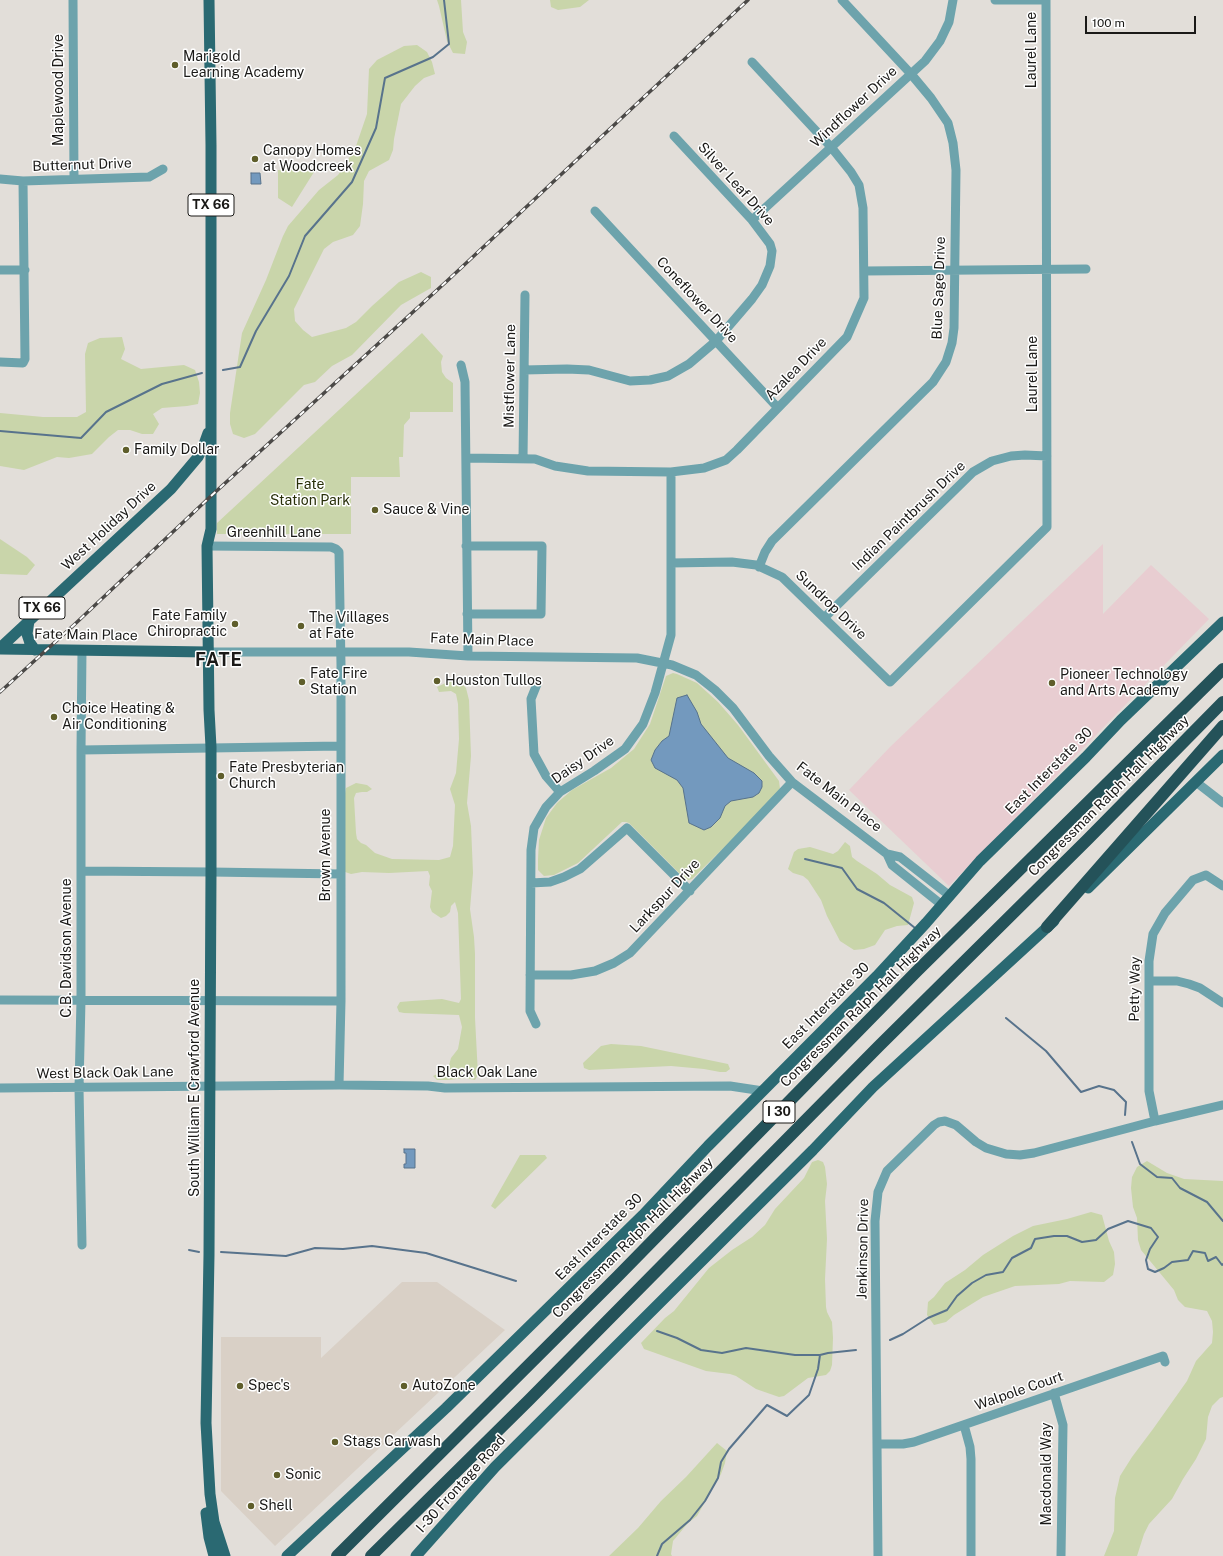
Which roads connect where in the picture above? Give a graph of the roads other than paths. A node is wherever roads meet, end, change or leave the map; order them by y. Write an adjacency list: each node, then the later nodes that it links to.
1 (73, 0): 13 (street, Maplewood Drive)
2 (209, 0): 29 (main road, TX 66)
3 (842, 0): 8 (street, Blue Sage Drive)
4 (953, 0): 8 (street, Windflower Drive)
5 (994, 0): 6 (street)
6 (1046, 0): 17 (street, Laurel Lane)
7 (752, 62): 10 (street, Azalea Drive)
8 (911, 74): 10 (street, Windflower Drive); 21 (street, Blue Sage Drive)
9 (674, 136): 16 (street, Silver Leaf Drive)
10 (831, 147): 16 (street, Windflower Drive); 22 (street, Azalea Drive)
11 (163, 169): 13 (street, Butternut Drive)
12 (0, 179): 14 (street, Butternut Drive)
13 (74, 179): 14 (street, Butternut Drive)
14 (23, 180): 20 (street)
15 (595, 211): 24 (street, Coneflower Drive)
16 (752, 220): 24 (street, Silver Leaf Drive)
17 (1046, 269): 18 (street); 21 (street); 30 (street, Laurel Lane)
18 (1086, 269)
19 (0, 270): 20 (street)
20 (25, 270): 25 (street)
21 (955, 270): 22 (street); 38 (street, Blue Sage Drive)
22 (864, 271): 28 (street, Azalea Drive)
23 (525, 294): 27 (street, Mistflower Lane)
24 (716, 340): 27 (street, Silver Leaf Drive); 28 (street, Coneflower Drive)
25 (0, 362)
26 (461, 365): 31 (street)
27 (524, 370): 32 (street, Mistflower Lane)
28 (778, 408): 33 (street, Azalea Drive)
29 (211, 409): 34 (main road, South William E Crawford Avenue); 41 (main road, West Holiday Drive / TX 66)
30 (1047, 456): 40 (street, Indian Paintbrush Drive); 51 (street, Laurel Lane)
31 (466, 458): 32 (street, Azalea Drive); 35 (street)
32 (523, 459): 33 (street, Azalea Drive)
33 (671, 472): 37 (street, Daisy Drive)
34 (207, 546): 36 (street, Greenhill Lane); 46 (main road, South William E Crawford Avenue)
35 (466, 546): 39 (street); 39 (street)
36 (338, 552): 47 (street, Brown Avenue)
37 (671, 563): 38 (street, Sundrop Drive); 49 (street, Daisy Drive)
38 (760, 567): 40 (street, Sundrop Drive)
39 (467, 614): 48 (street)
40 (824, 618): 51 (street, Sundrop Drive)
41 (29, 621): 43 (main road, West Holiday Drive / TX 66); 44 (main road)
42 (1223, 622): 70 (main road, East Interstate 30)
43 (0, 648): 44 (main road, Fate Main Place)
44 (35, 650): 45 (main road, Fate Main Place)
45 (82, 650): 46 (main road, Fate Main Place); 57 (street, C.B. Davidson Avenue)
46 (208, 652): 47 (street, Fate Main Place); 56 (main road, South William E Crawford Avenue)
47 (340, 652): 48 (street, Fate Main Place); 55 (street, Brown Avenue)
48 (468, 656): 49 (street, Fate Main Place)
49 (664, 662): 59 (street, Fate Main Place); 61 (street, Daisy Drive)
50 (1223, 669): 97 (highway, Congressman Ralph Hall Highway / I 30)
51 (890, 682)
52 (537, 684): 61 (street)
53 (1223, 702): 98 (highway, Congressman Ralph Hall Highway / I 30)
54 (1223, 726): 72 (highway)
55 (340, 746): 56 (street); 66 (street, Brown Avenue)
56 (211, 747): 57 (street); 65 (main road, South William E Crawford Avenue)
57 (80, 750): 64 (street, C.B. Davidson Avenue)
58 (1223, 755): 60 (main road)
59 (792, 782): 63 (street, Fate Main Place); 69 (street, Larkspur Drive)
60 (1196, 782): 62 (street); 72 (main road)
61 (560, 792): 67 (street, Daisy Drive)
62 (1223, 803)
63 (887, 854): 70 (street, Fate Main Place); 71 (street, Fate Main Place)
64 (81, 871): 65 (street); 76 (street, C.B. Davidson Avenue)
65 (211, 872): 66 (street); 77 (main road, South William E Crawford Avenue)
66 (341, 874): 78 (street, Brown Avenue)
67 (531, 883): 69 (street); 73 (street, Daisy Drive)
68 (1223, 886): 74 (street, Petty Way)
69 (690, 891): 73 (street, Larkspur Drive)
70 (950, 896): 71 (main road, East Interstate 30)
71 (942, 905): 85 (main road, East Interstate 30)
72 (1047, 927): 99 (main road, I-30 Frontage Road)
73 (530, 975): 80 (street, Daisy Drive)
74 (1149, 981): 79 (street); 87 (street, Petty Way)
75 (0, 1000): 76 (street)
76 (81, 1000): 77 (street); 84 (street, C.B. Davidson Avenue)
77 (210, 1000): 78 (street); 82 (main road, South William E Crawford Avenue)
78 (341, 1001): 81 (street, Brown Avenue)
79 (1223, 1003)
80 (536, 1024)
81 (338, 1085): 82 (street, Black Oak Lane); 85 (street, Black Oak Lane)
82 (210, 1086): 84 (street, West Black Oak Lane); 93 (main road, South William E Crawford Avenue)
83 (0, 1088): 84 (street, West Black Oak Lane)
84 (79, 1088): 88 (street, C.B. Davidson Avenue)
85 (763, 1091): 96 (main road, East Interstate 30)
86 (1223, 1105): 87 (street, Jenkinson Drive)
87 (1155, 1121): 92 (street, Jenkinson Drive)
88 (82, 1245)
89 (1165, 1362): 90 (street, Walpole Court)
90 (1054, 1393): 91 (street, Walpole Court); 102 (street, Macdonald Way)
91 (964, 1425): 92 (street, Walpole Court); 101 (street)
92 (877, 1444): 100 (street, Jenkinson Drive)
93 (207, 1466): 94 (main road); 95 (main road)
94 (214, 1556)
95 (225, 1556)
96 (287, 1556)
97 (337, 1556)
98 (371, 1556)
99 (416, 1556)
100 (878, 1556)
101 (971, 1556)
102 (1061, 1556)

